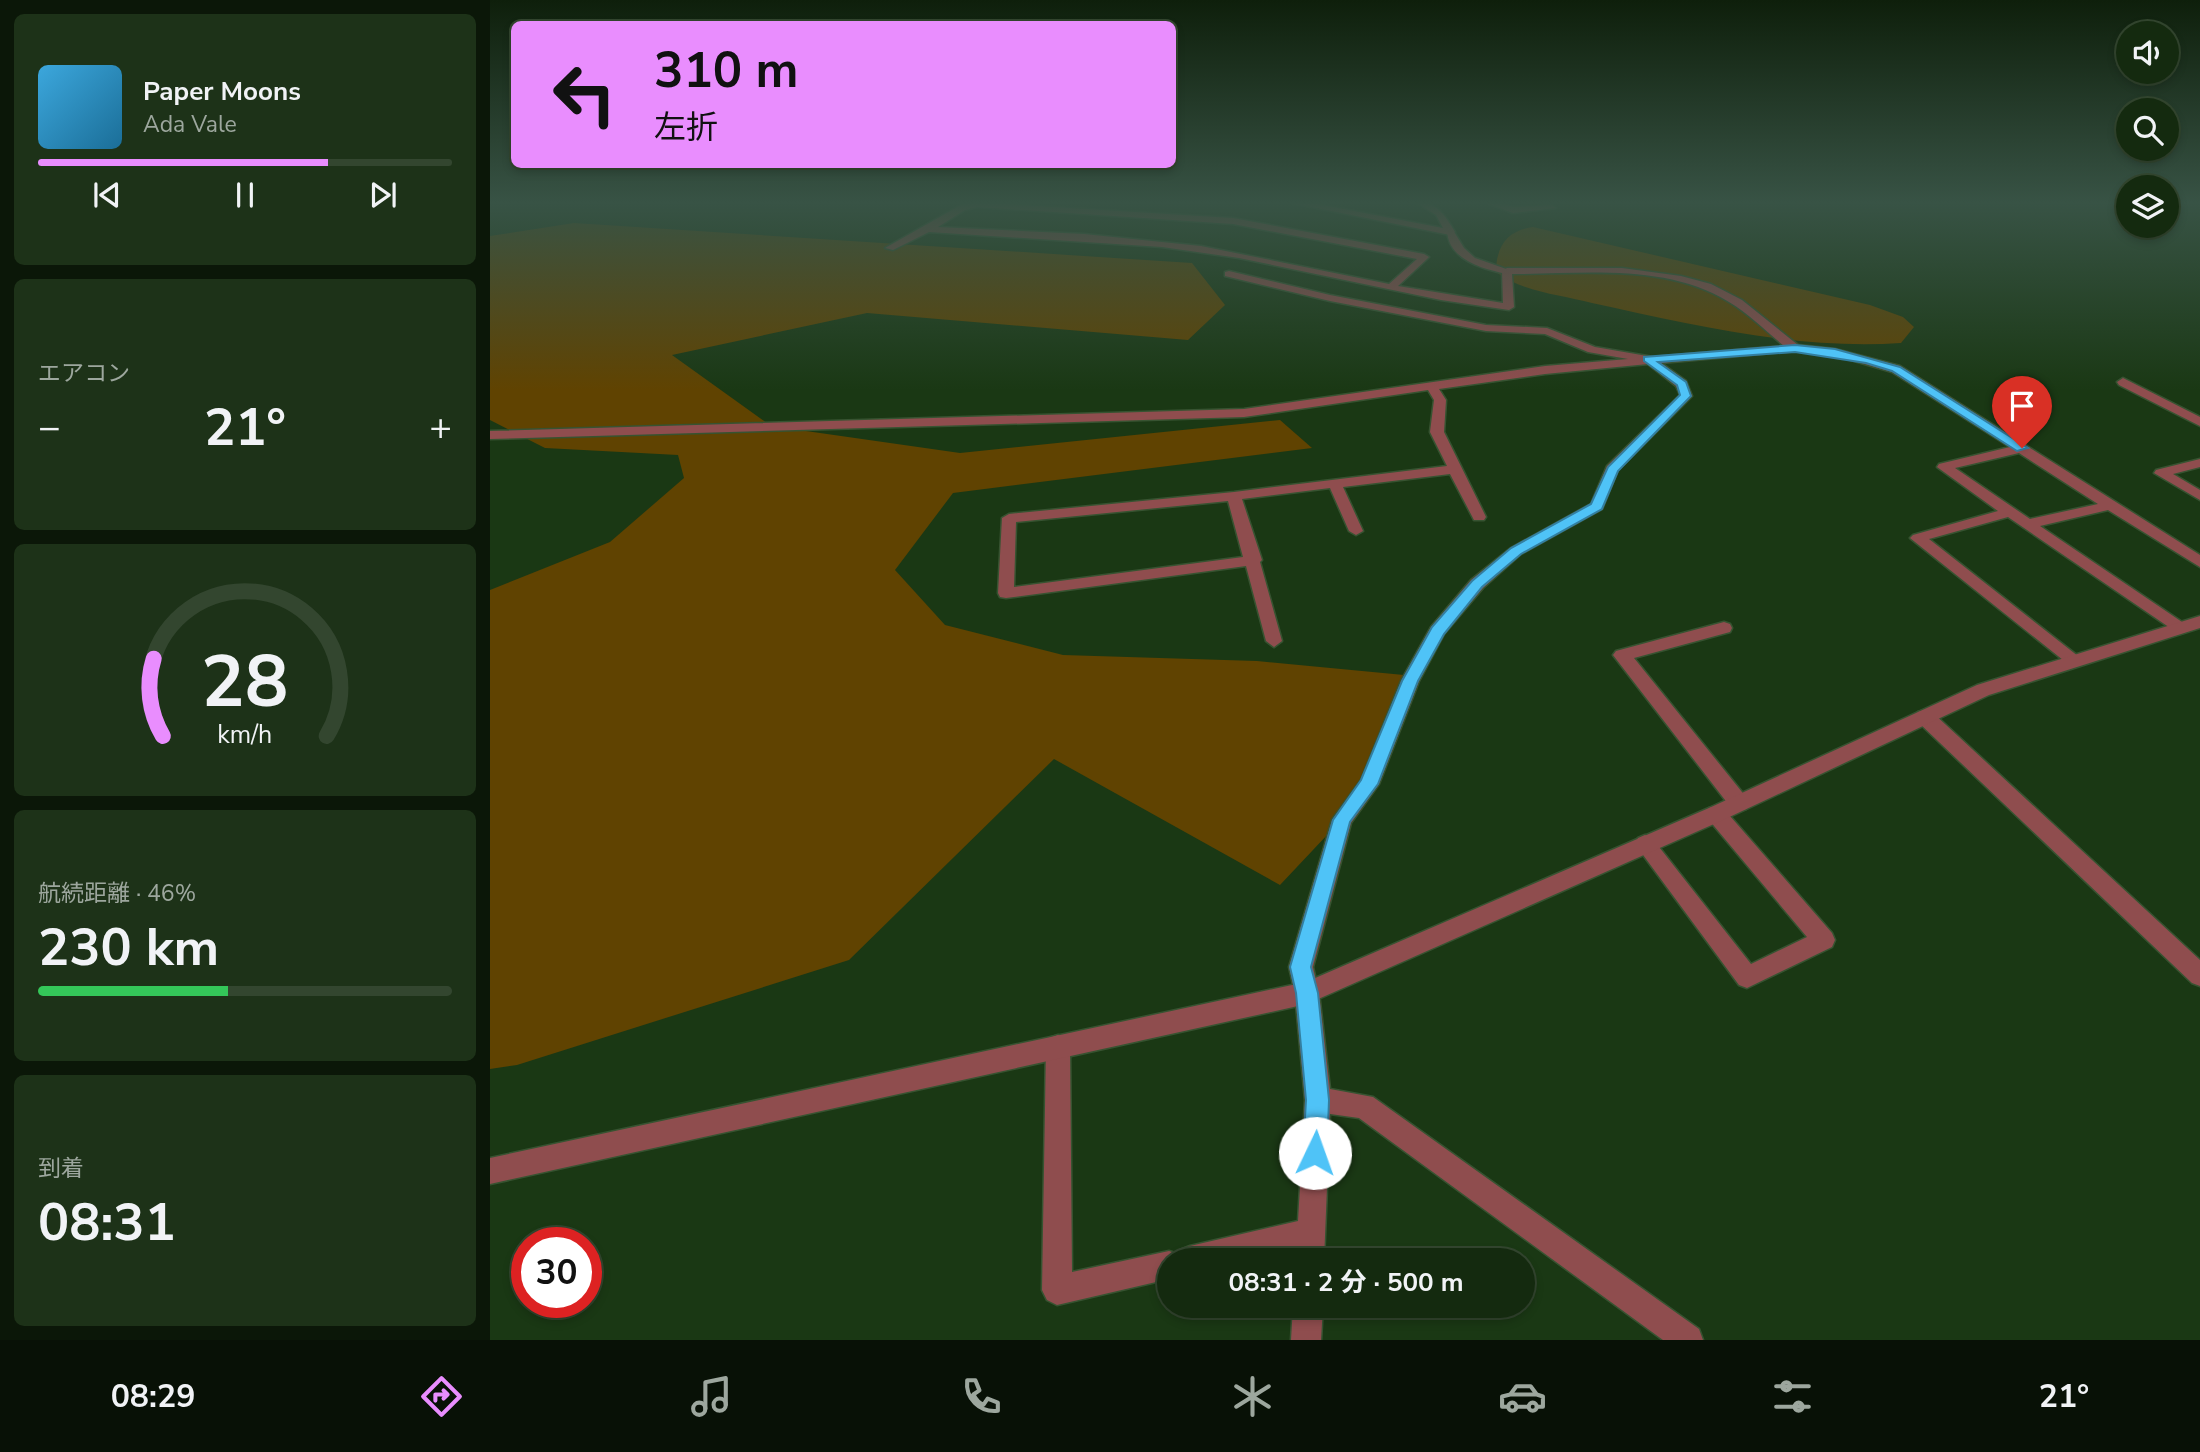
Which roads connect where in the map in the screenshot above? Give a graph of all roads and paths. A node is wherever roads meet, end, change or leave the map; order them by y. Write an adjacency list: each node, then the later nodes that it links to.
1 (1286, 265): 6 (street)
2 (1416, 265): 6 (street)
3 (1488, 265): 4 (street)
4 (1507, 271): 7 (street); 9 (street)
5 (1229, 274): 8 (street)
6 (1392, 286): 7 (street)
7 (1509, 307): 8 (street)
8 (1513, 329): 10 (street)
9 (1795, 348): 10 (street); 15 (street)
10 (1648, 359): 12 (street); 37 (street)
11 (2123, 382): 13 (street)
12 (1432, 386): 14 (street); 17 (street)
13 (2200, 422)
14 (490, 435)
15 (2022, 448): 21 (street); 22 (street)
16 (2200, 463): 20 (street)
17 (1455, 469): 18 (street); 23 (street)
18 (1335, 484): 19 (street); 25 (street)
19 (1234, 496): 26 (street); 26 (street)
20 (2200, 496)
21 (2111, 505): 24 (street); 27 (street)
22 (2010, 512): 24 (street); 31 (street)
23 (1479, 517)
24 (2028, 524): 28 (street)
25 (1356, 531)
26 (1254, 561): 30 (street)
27 (2200, 562)
28 (2190, 625): 31 (street)
29 (1724, 628): 33 (street)
30 (1275, 641)
31 (2074, 660): 32 (street)
32 (1925, 717): 33 (street); 36 (street)
33 (1739, 803): 34 (street)
34 (1716, 814): 35 (street); 35 (street)
35 (1645, 844): 37 (street)
36 (2200, 975)
37 (1307, 993): 38 (street); 39 (street)
38 (1058, 1047): 40 (street); 42 (street)
39 (1318, 1100): 41 (street); 45 (street)
40 (490, 1171)
41 (1310, 1246)
42 (1157, 1268)
43 (1307, 1318): 44 (street)
44 (1306, 1340)
45 (1688, 1340)

